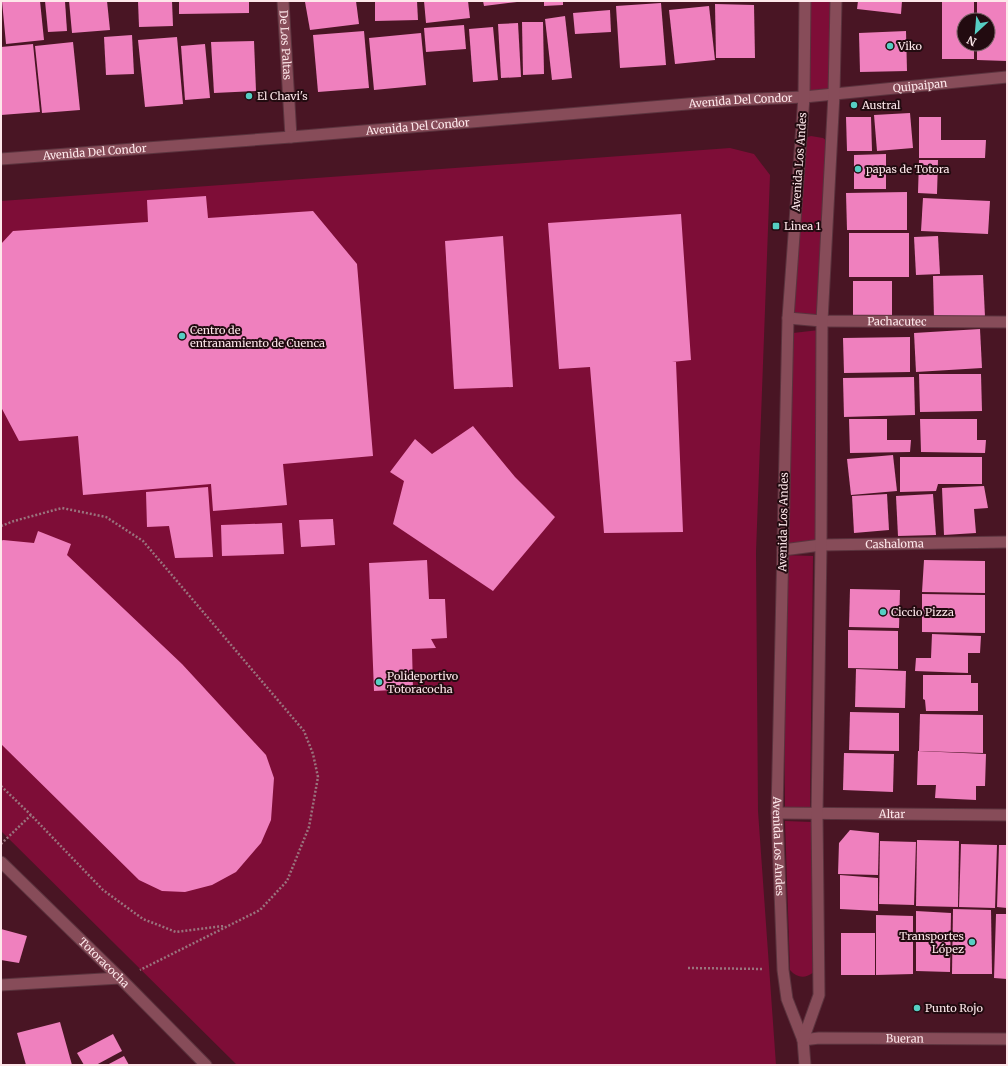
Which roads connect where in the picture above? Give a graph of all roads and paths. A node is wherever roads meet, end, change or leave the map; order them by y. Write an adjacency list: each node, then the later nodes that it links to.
1 (283, 1): 7 (street, De Los Paltas)
2 (804, 1): 6 (street, Avenida Los Andes)
3 (836, 1): 5 (street, Avenida Los Andes)
4 (1007, 77): 5 (street, Quipaipan)
5 (834, 94): 6 (street, Avenida Del Condor); 10 (street, Avenida Los Andes)
6 (804, 97): 7 (street, Avenida Del Condor); 9 (street, Avenida Los Andes)
7 (291, 137): 8 (street, Avenida Del Condor)
8 (1, 159)
9 (788, 318): 10 (street, Pachacutec); 15 (street, Avenida Los Andes)
10 (822, 321): 11 (street, Pachacutec); 14 (street, Avenida Los Andes)
11 (1007, 322)
12 (1, 526): 23 (path)
13 (1007, 542): 14 (street, Cashaloma)
14 (821, 545): 15 (street, Cashaloma); 18 (street, Avenida Los Andes)
15 (783, 550): 17 (street, Avenida Los Andes)
16 (1, 786): 19 (path)
17 (777, 812): 18 (street, Altar); 25 (street, Avenida Los Andes)
18 (817, 814): 20 (street, Altar); 29 (street, Avenida Los Andes)
19 (31, 815): 21 (path); 23 (path)
20 (1007, 815)
21 (1, 844)
22 (1, 862): 26 (street, Totoracocha)
23 (226, 926): 26 (path)
24 (688, 968): 25 (path)
25 (783, 970): 29 (street, Avenida Los Andes)
26 (120, 978): 27 (street); 30 (street, Totoracocha)
27 (1, 985)
28 (1007, 1039): 29 (street, Bueran)
29 (802, 1040): 31 (street, Avenida Los Andes)
30 (206, 1065)
31 (805, 1065)

